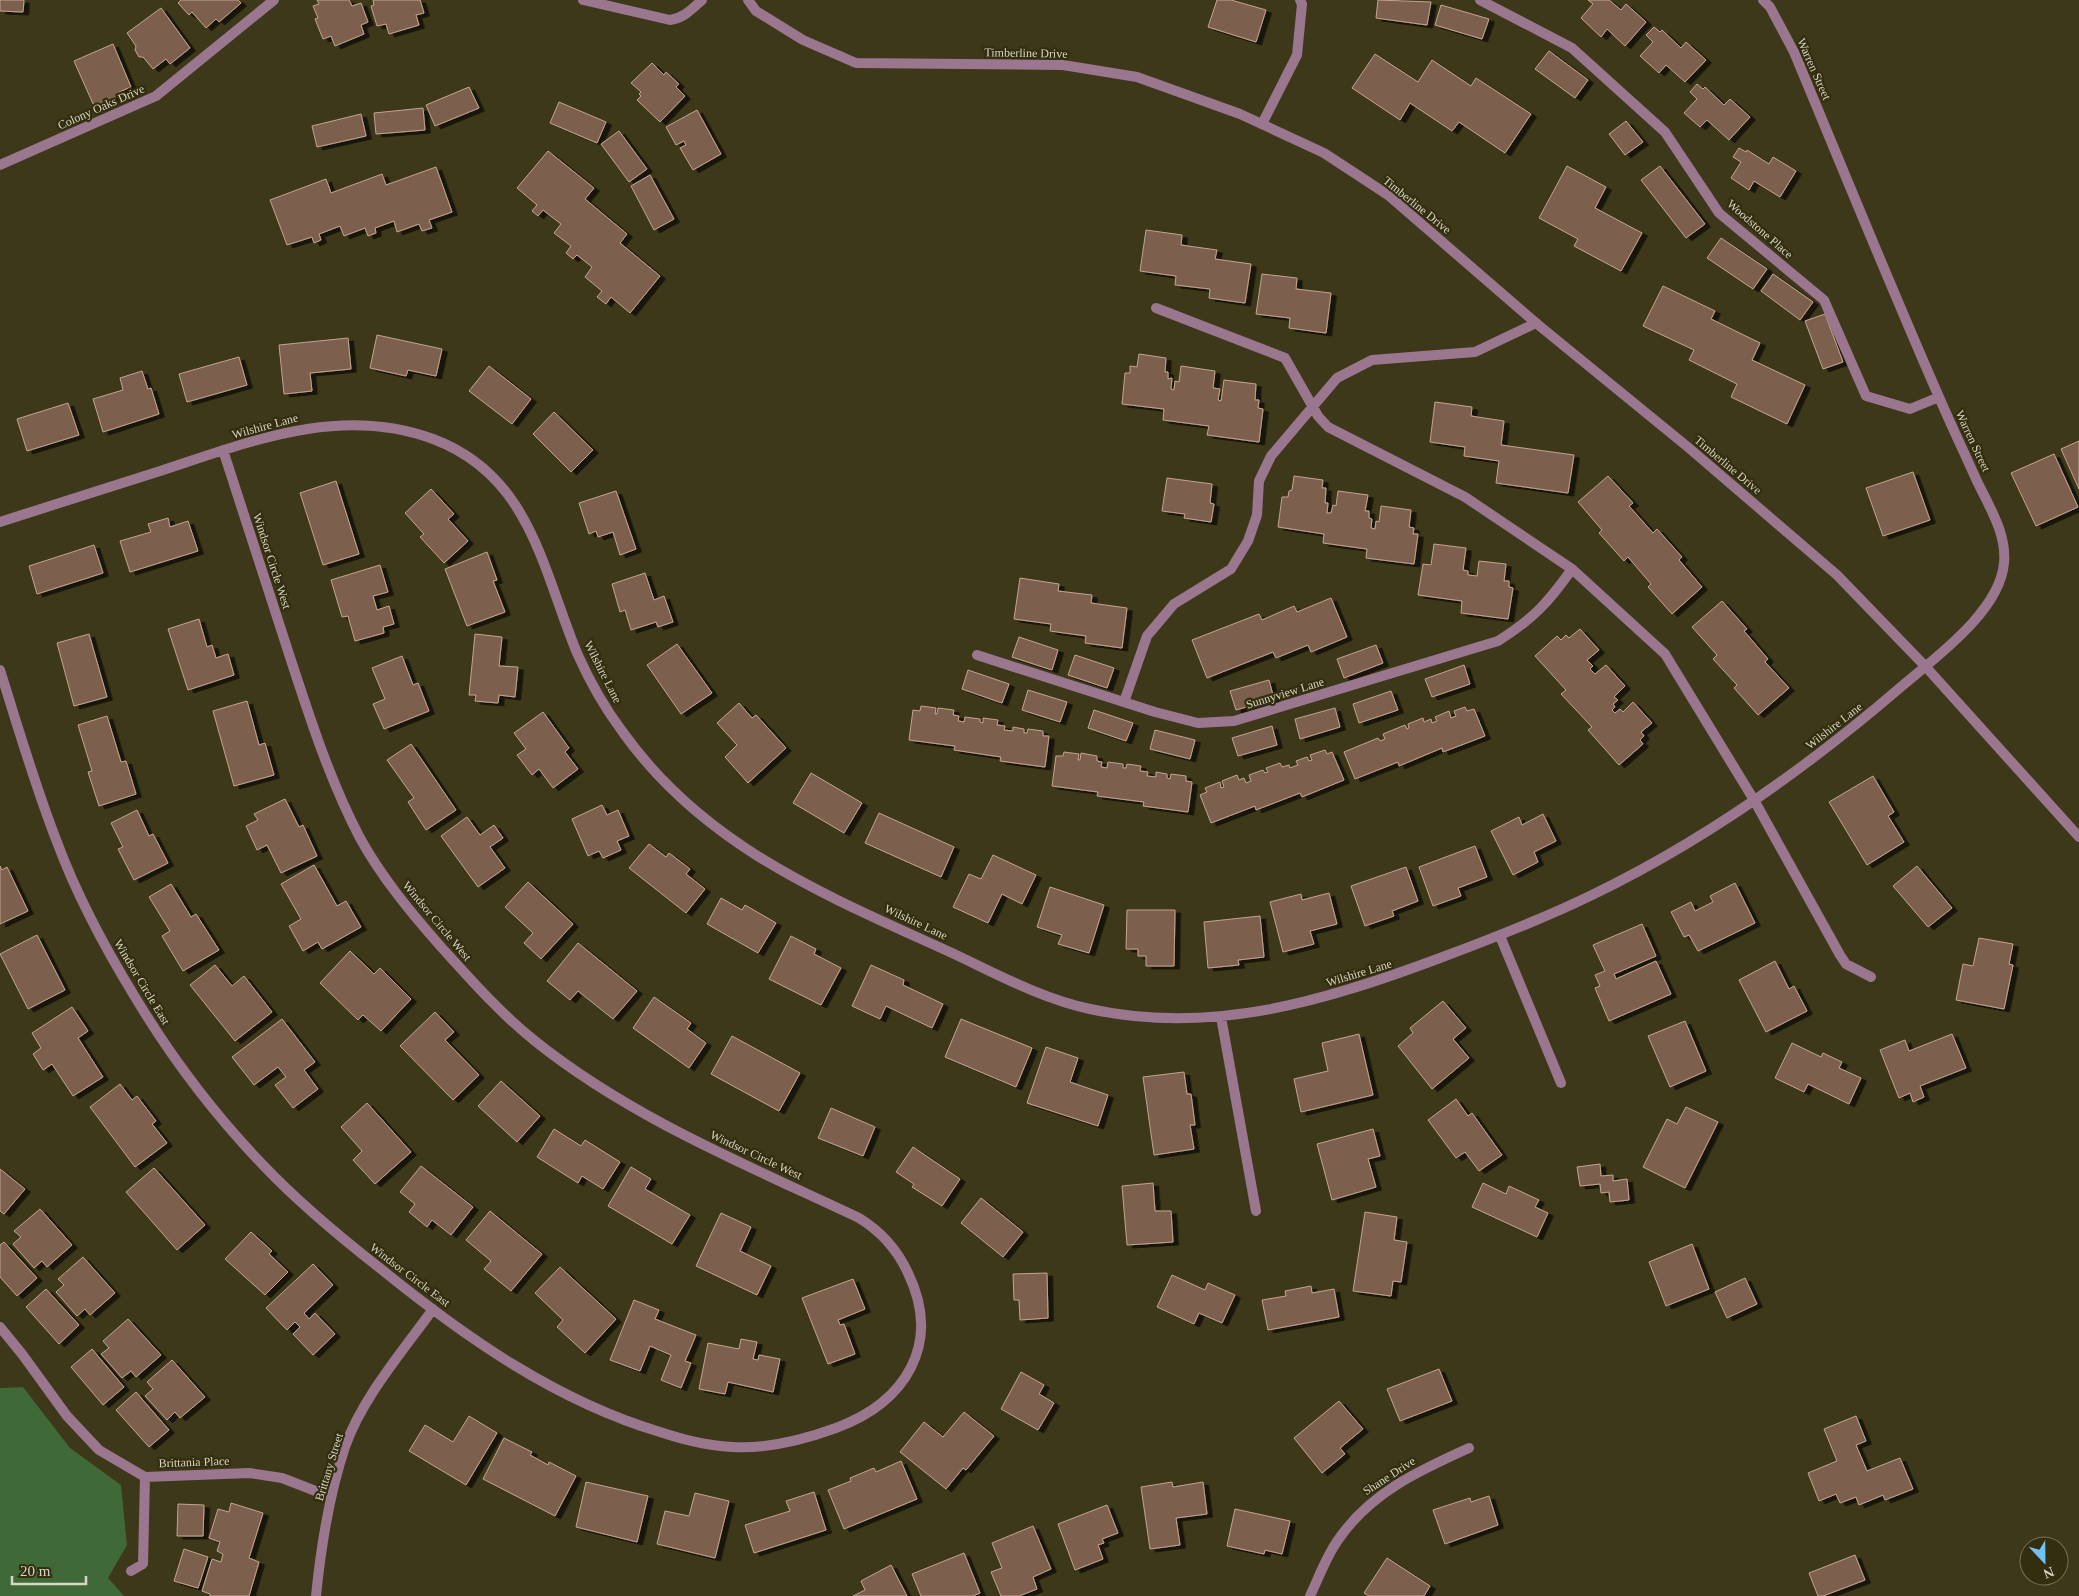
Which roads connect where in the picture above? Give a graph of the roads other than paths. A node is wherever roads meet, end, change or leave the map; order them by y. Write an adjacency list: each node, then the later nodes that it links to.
1 (274, 0): 9 (street, Colony Oaks Drive)
2 (583, 0): 3 (street)
3 (702, 0)
4 (748, 0): 8 (street, Timberline Drive)
5 (1300, 0): 8 (street)
6 (1480, 0): 12 (street, Woodstone Place)
7 (1764, 0): 12 (street, Warren Street)
8 (1262, 124): 11 (street, Timberline Drive)
9 (0, 165)
10 (1156, 308): 13 (street)
11 (1536, 323): 13 (street); 18 (street, Timberline Drive)
12 (1939, 397): 18 (street, Warren Street)
13 (1313, 407): 16 (street); 20 (street)
14 (223, 450): 15 (street, Wilshire Lane); 25 (street, Wilshire Lane); 28 (street, Windsor Circle West)
15 (0, 522)
16 (1572, 569): 20 (street, Sunnyview Lane); 21 (street)
17 (977, 655): 20 (street, Sunnyview Lane)
18 (1925, 666): 21 (street, Wilshire Lane); 22 (street)
19 (0, 670): 29 (street, Windsor Circle East)
20 (1124, 702)
21 (1754, 800): 23 (street, Wilshire Lane); 24 (street)
22 (2079, 837)
23 (1500, 936): 25 (street, Wilshire Lane); 26 (street)
24 (1871, 977)
25 (1221, 1017): 27 (street)
26 (1561, 1084)
27 (1256, 1211)
28 (859, 1218): 29 (street, Windsor Circle East)
29 (433, 1309): 33 (street, Brittany Street)
30 (0, 1327): 32 (street, Brittania Place)
31 (1468, 1448): 36 (street, Shane Drive)
32 (146, 1477): 33 (street, Brittania Place); 34 (street)
33 (332, 1497): 35 (street, Brittany Street)
34 (131, 1571)
35 (316, 1596)
36 (1310, 1596)

